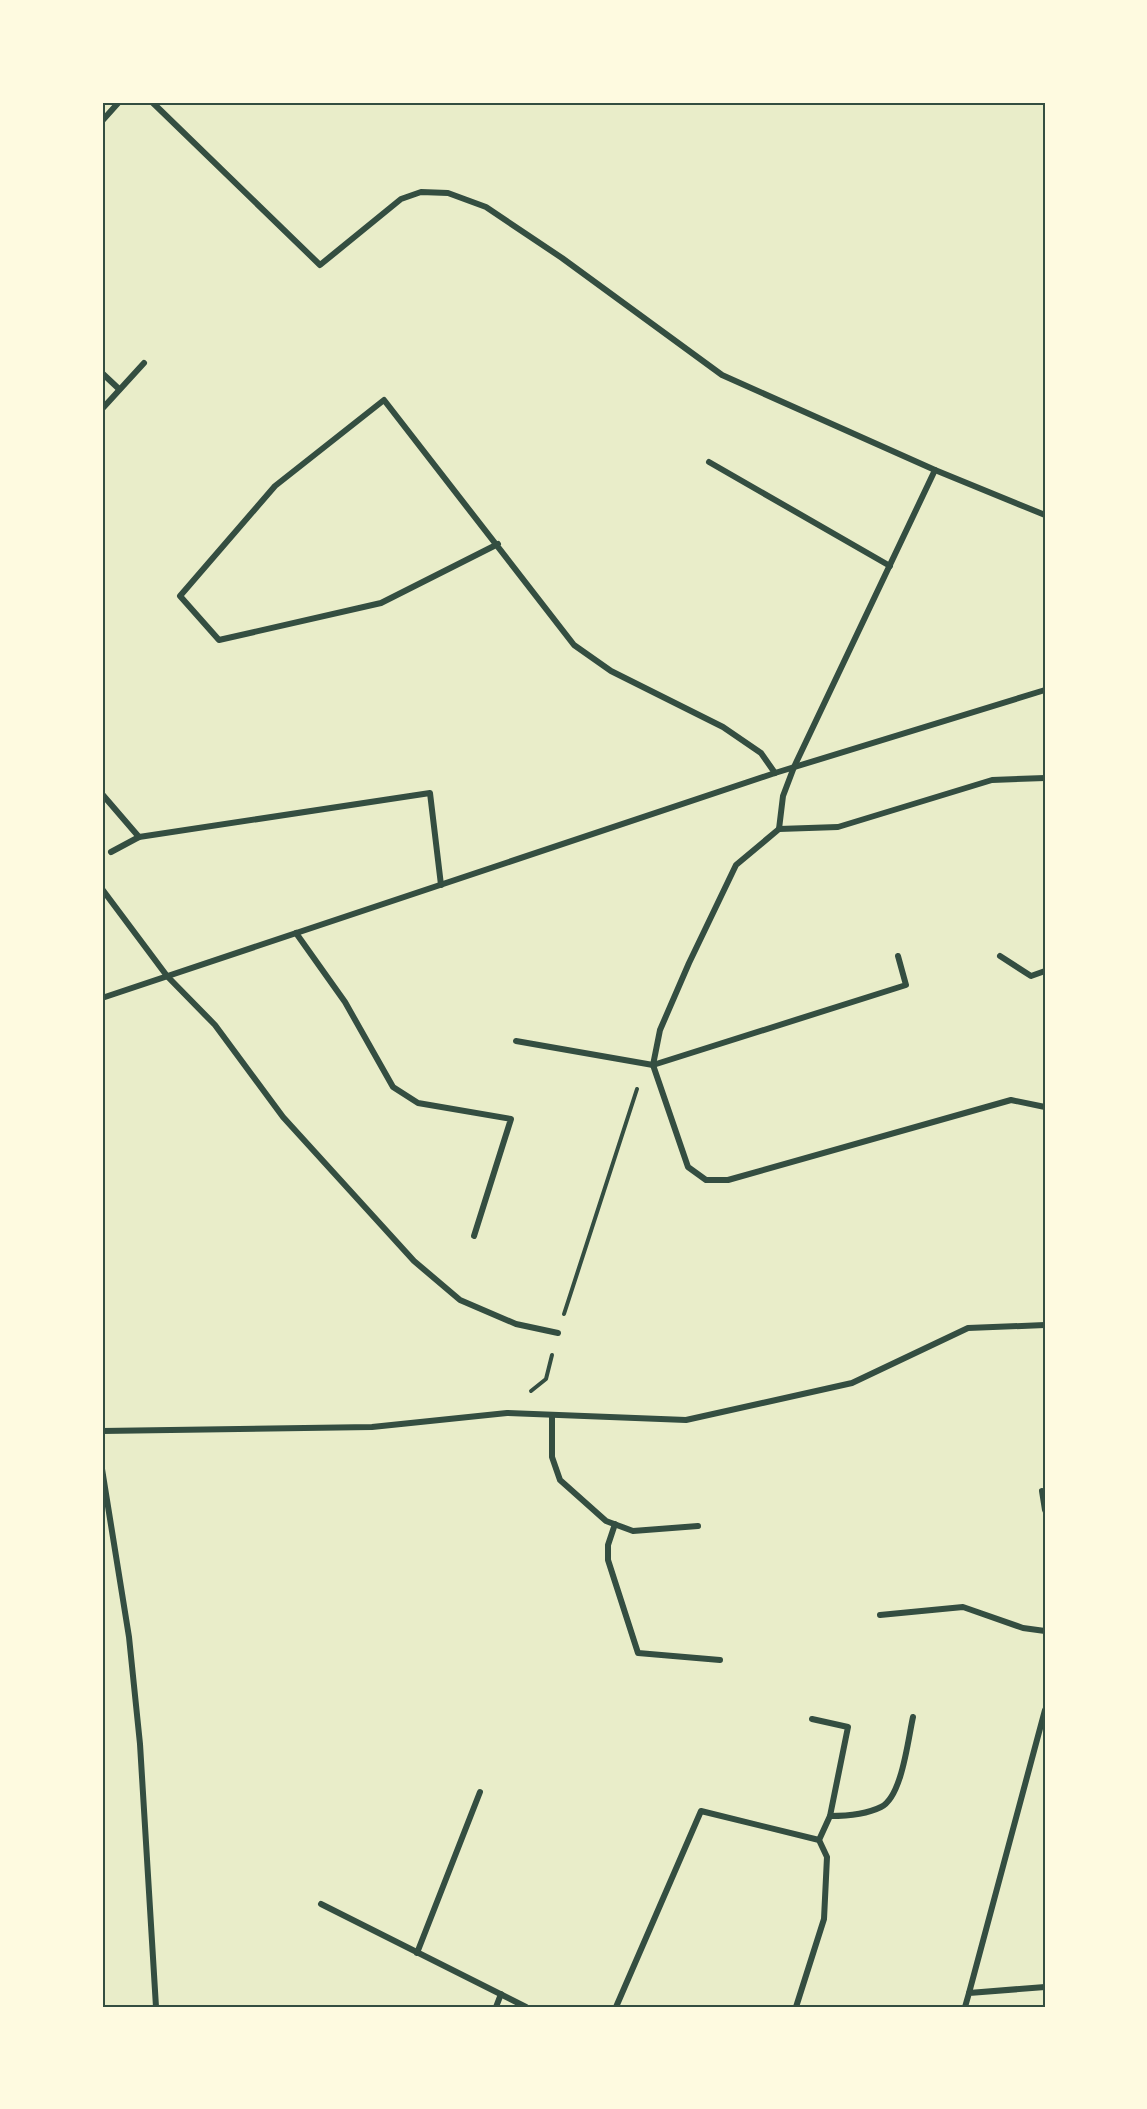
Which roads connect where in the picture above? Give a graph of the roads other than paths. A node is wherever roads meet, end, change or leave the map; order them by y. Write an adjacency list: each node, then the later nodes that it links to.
1 (119, 102): 3 (street)
2 (152, 102): 9 (street)
3 (102, 121)
4 (144, 363): 6 (street)
5 (102, 373): 6 (street)
6 (119, 389): 7 (street)
7 (102, 409)
8 (709, 462): 12 (street)
9 (935, 470): 10 (street); 12 (street)
10 (1045, 515)
11 (498, 544): 11 (street); 15 (street)
12 (891, 566): 14 (street)
13 (1045, 690): 14 (street)
14 (794, 767): 15 (street); 18 (street)
15 (775, 773): 21 (street)
16 (1045, 778): 18 (street)
17 (102, 794): 19 (street)
18 (779, 829): 30 (street)
19 (139, 837): 20 (street); 21 (street)
20 (111, 852)
21 (441, 885): 23 (street)
22 (102, 889): 27 (street)
23 (296, 933): 27 (street); 32 (street)
24 (898, 956): 30 (street)
25 (1000, 956): 26 (street)
26 (1045, 971)
27 (167, 976): 28 (street); 34 (street)
28 (102, 998)
29 (516, 1041): 30 (street)
30 (653, 1065): 31 (street)
31 (1045, 1107)
32 (474, 1236)
33 (1045, 1325): 35 (street)
34 (558, 1333)
35 (552, 1415): 36 (street); 40 (street)
36 (102, 1431)
37 (102, 1469): 56 (street)
38 (1042, 1491): 39 (street)
39 (1045, 1510)
40 (615, 1524): 41 (street); 44 (street)
41 (698, 1526)
42 (880, 1616): 43 (street)
43 (1045, 1631)
44 (720, 1660)
45 (1045, 1710): 54 (street)
46 (913, 1717): 49 (street)
47 (812, 1719): 49 (street)
48 (480, 1792): 52 (street)
49 (830, 1816): 50 (street)
50 (819, 1840): 59 (street); 60 (street)
51 (321, 1904): 52 (street)
52 (417, 1953): 55 (street)
53 (1045, 1987): 54 (street)
54 (969, 1993): 61 (street)
55 (501, 1994): 57 (street); 58 (street)
56 (156, 2007)
57 (496, 2007)
58 (526, 2007)
59 (616, 2007)
60 (796, 2007)
61 (965, 2007)

